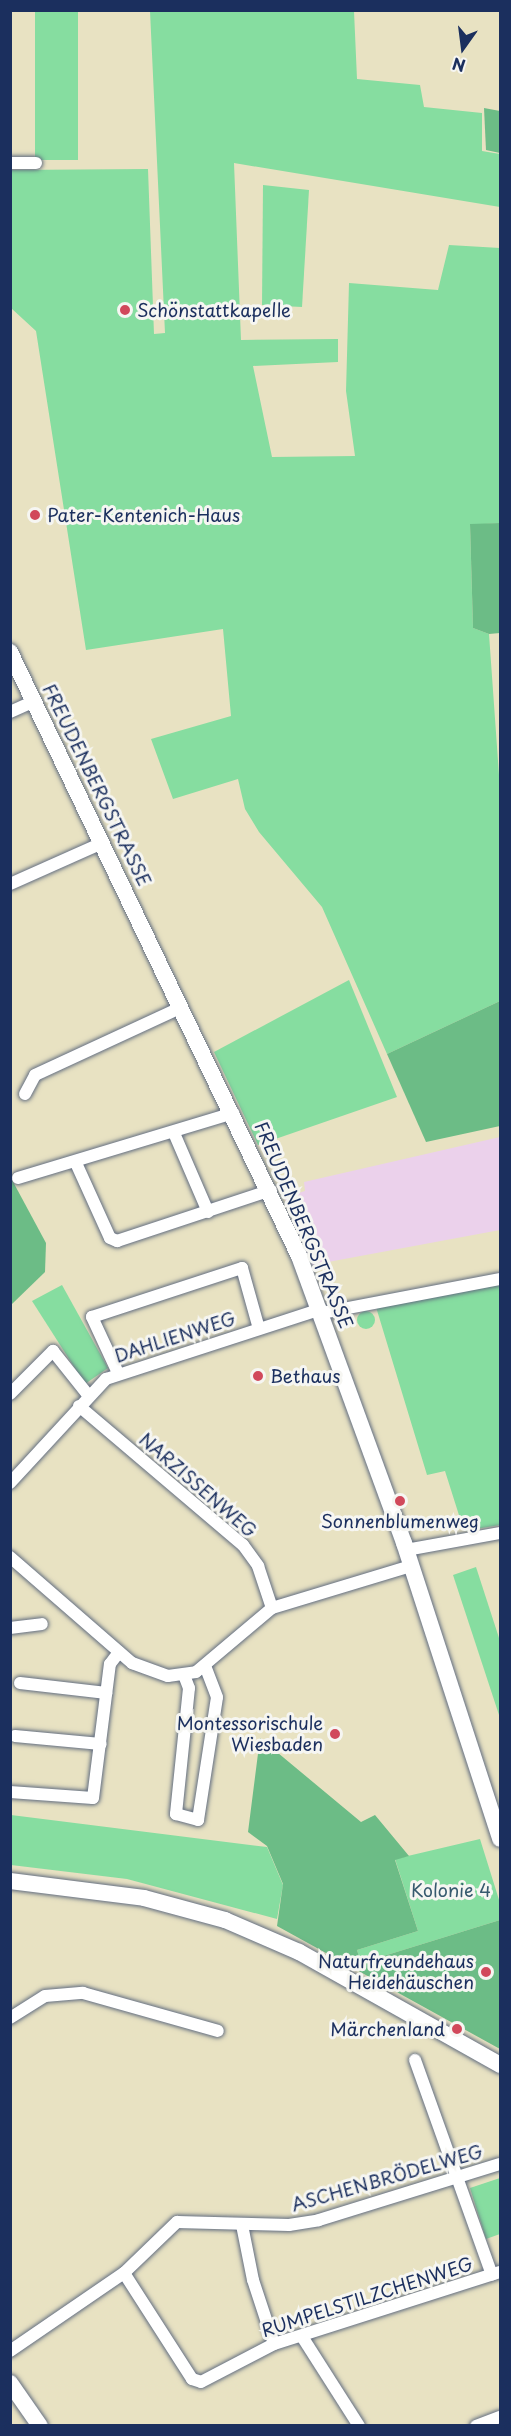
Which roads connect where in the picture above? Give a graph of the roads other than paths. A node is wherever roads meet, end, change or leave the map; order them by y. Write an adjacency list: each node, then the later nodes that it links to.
1 (10, 163): 2 (street)
2 (36, 163)
3 (10, 652): 4 (street, FREUDENBERGSTRASSE)
4 (35, 701): 5 (street); 6 (street, FREUDENBERGSTRASSE)
5 (10, 712)
6 (102, 843): 7 (street); 8 (street, FREUDENBERGSTRASSE)
7 (10, 884)
8 (182, 1007): 9 (street); 10 (street, FREUDENBERGSTRASSE)
9 (25, 1094)
10 (233, 1113): 11 (street); 14 (street, FREUDENBERGSTRASSE)
11 (174, 1133): 12 (street); 15 (street)
12 (76, 1163): 13 (street); 15 (street)
13 (18, 1178)
14 (271, 1190): 15 (street); 17 (street, FREUDENBERGSTRASSE)
15 (208, 1212)
16 (501, 1279): 17 (street, DAHLIENWEG)
17 (322, 1311): 18 (street, DAHLIENWEG); 26 (street, FREUDENBERGSTRASSE)
18 (259, 1329): 19 (street, DAHLIENWEG); 19 (street)
19 (118, 1373): 21 (street, DAHLIENWEG)
20 (10, 1394): 21 (street)
21 (88, 1395): 22 (street, DAHLIENWEG)
22 (79, 1406): 23 (street, DAHLIENWEG); 27 (street, NARZISSENWEG)
23 (10, 1483)
24 (501, 1533): 26 (street)
25 (10, 1557): 30 (street)
26 (409, 1558): 27 (street); 38 (street, FREUDENBERGSTRASSE)
27 (272, 1608): 31 (street)
28 (42, 1624): 29 (street)
29 (10, 1628)
30 (118, 1652): 32 (street); 34 (street)
31 (205, 1666): 32 (street); 32 (street)
32 (184, 1675)
33 (20, 1683): 34 (street)
34 (106, 1693): 36 (street)
35 (15, 1736): 36 (street)
36 (101, 1744): 37 (street)
37 (10, 1792)
38 (501, 1839)
39 (10, 1881): 43 (street)
40 (10, 2018): 41 (street)
41 (218, 2031)
42 (416, 2060): 45 (street)
43 (501, 2064)
44 (501, 2164): 45 (street, ASCHENBRÖDELWEG)
45 (457, 2178): 46 (street, ASCHENBRÖDELWEG); 48 (street)
46 (242, 2225): 47 (street, ASCHENBRÖDELWEG); 50 (street)
47 (124, 2273): 50 (street, RUMPELSTILZCHENWEG); 51 (street)
48 (496, 2273): 49 (street, RUMPELSTILZCHENWEG)
49 (303, 2338): 50 (street, RUMPELSTILZCHENWEG); 55 (street)
50 (274, 2344)
51 (10, 2351)
52 (10, 2383): 54 (street)
53 (501, 2417): 56 (street)
54 (40, 2426)
55 (359, 2426)
56 (476, 2426)

